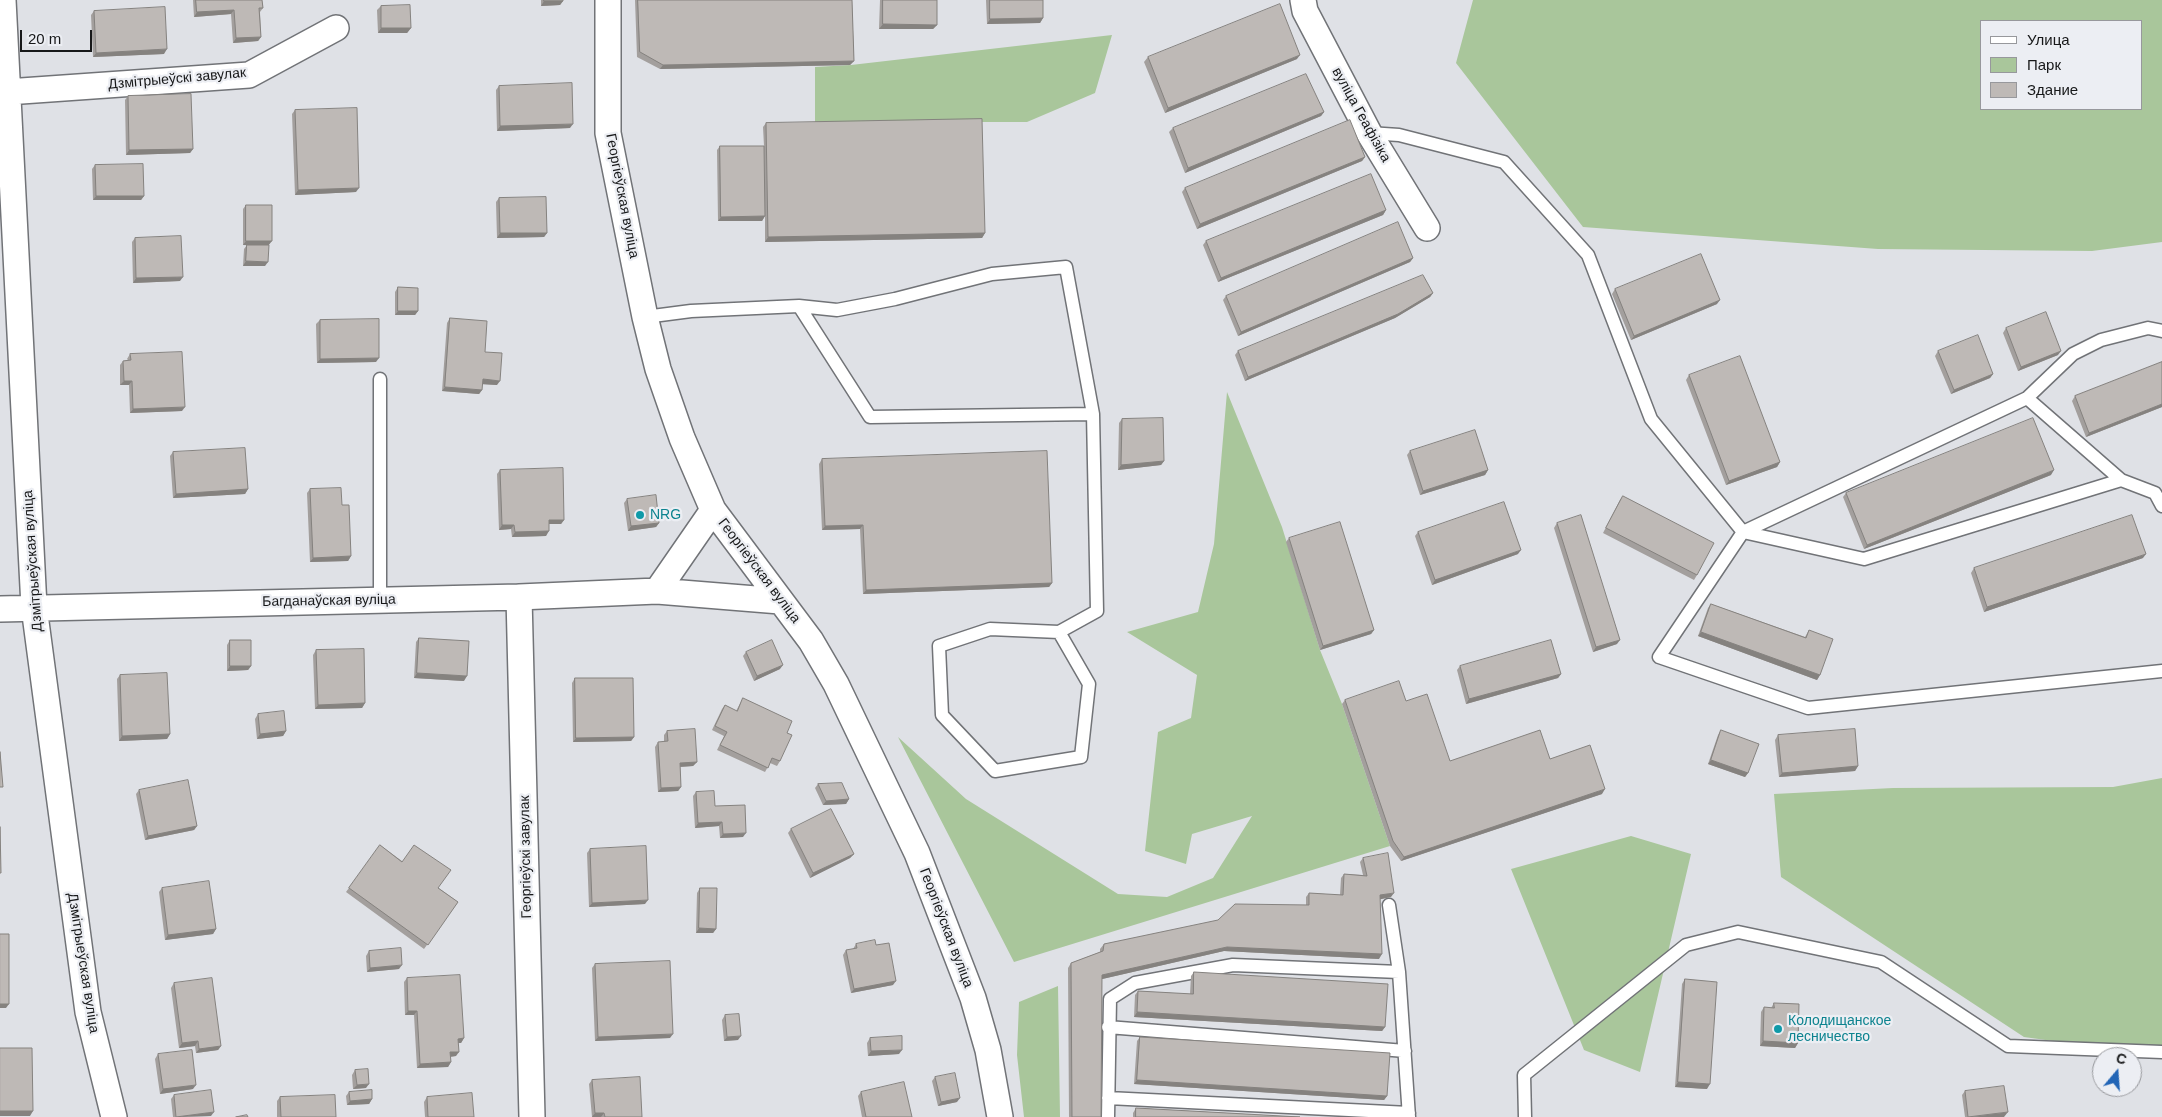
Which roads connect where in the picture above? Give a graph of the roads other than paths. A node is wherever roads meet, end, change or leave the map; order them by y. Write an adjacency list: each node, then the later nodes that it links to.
1 (2, 0): 5 (street, Дзмітрыеўская вуліца)
2 (608, 0): 9 (street, Георгіеўская вуліца)
3 (1303, 0): 6 (street, вуліца Геафізіка)
4 (336, 28): 5 (street, Дзмітрыеўскі завулак)
5 (7, 92): 23 (street, Дзмітрыеўская вуліца)
6 (1369, 133): 7 (street, вуліца Геафізіка); 18 (lane)
7 (1427, 228)
8 (799, 306): 9 (lane); 13 (lane); 13 (lane)
9 (645, 317): 17 (street, Георгіеўская вуліца)
10 (2162, 331): 12 (lane)
11 (380, 379): 21 (lane)
12 (2027, 398): 14 (lane); 18 (lane)
13 (1093, 414): 25 (lane)
14 (2121, 480): 15 (lane); 18 (lane)
15 (2159, 491): 16 (lane)
16 (2162, 506)
17 (713, 510): 19 (street); 22 (street, Георгіеўская вуліца)
18 (1743, 532): 26 (lane)
19 (657, 591): 20 (street, Багданаўская вуліца); 22 (street, Багданаўская вуліца)
20 (519, 597): 21 (street, Багданаўская вуліца); 35 (street, Георгіеўскі завулак)
21 (380, 600): 23 (street, Багданаўская вуліца)
22 (780, 601): 36 (street, Георгіеўская вуліца)
23 (34, 607): 24 (street, Багданаўская вуліца); 34 (street, Дзмітрыеўская вуліца)
24 (0, 609)
25 (1059, 632): 25 (lane)
26 (2162, 671)
27 (1389, 905): 28 (lane)
28 (1399, 972): 29 (lane); 30 (lane)
29 (1108, 1027): 30 (lane); 32 (lane)
30 (1405, 1050): 33 (lane)
31 (2162, 1052): 38 (lane)
32 (1108, 1098): 33 (lane); 37 (lane)
33 (1409, 1115)
34 (114, 1117)
35 (532, 1117)
36 (1000, 1117)
37 (1108, 1117)
38 (1525, 1117)

